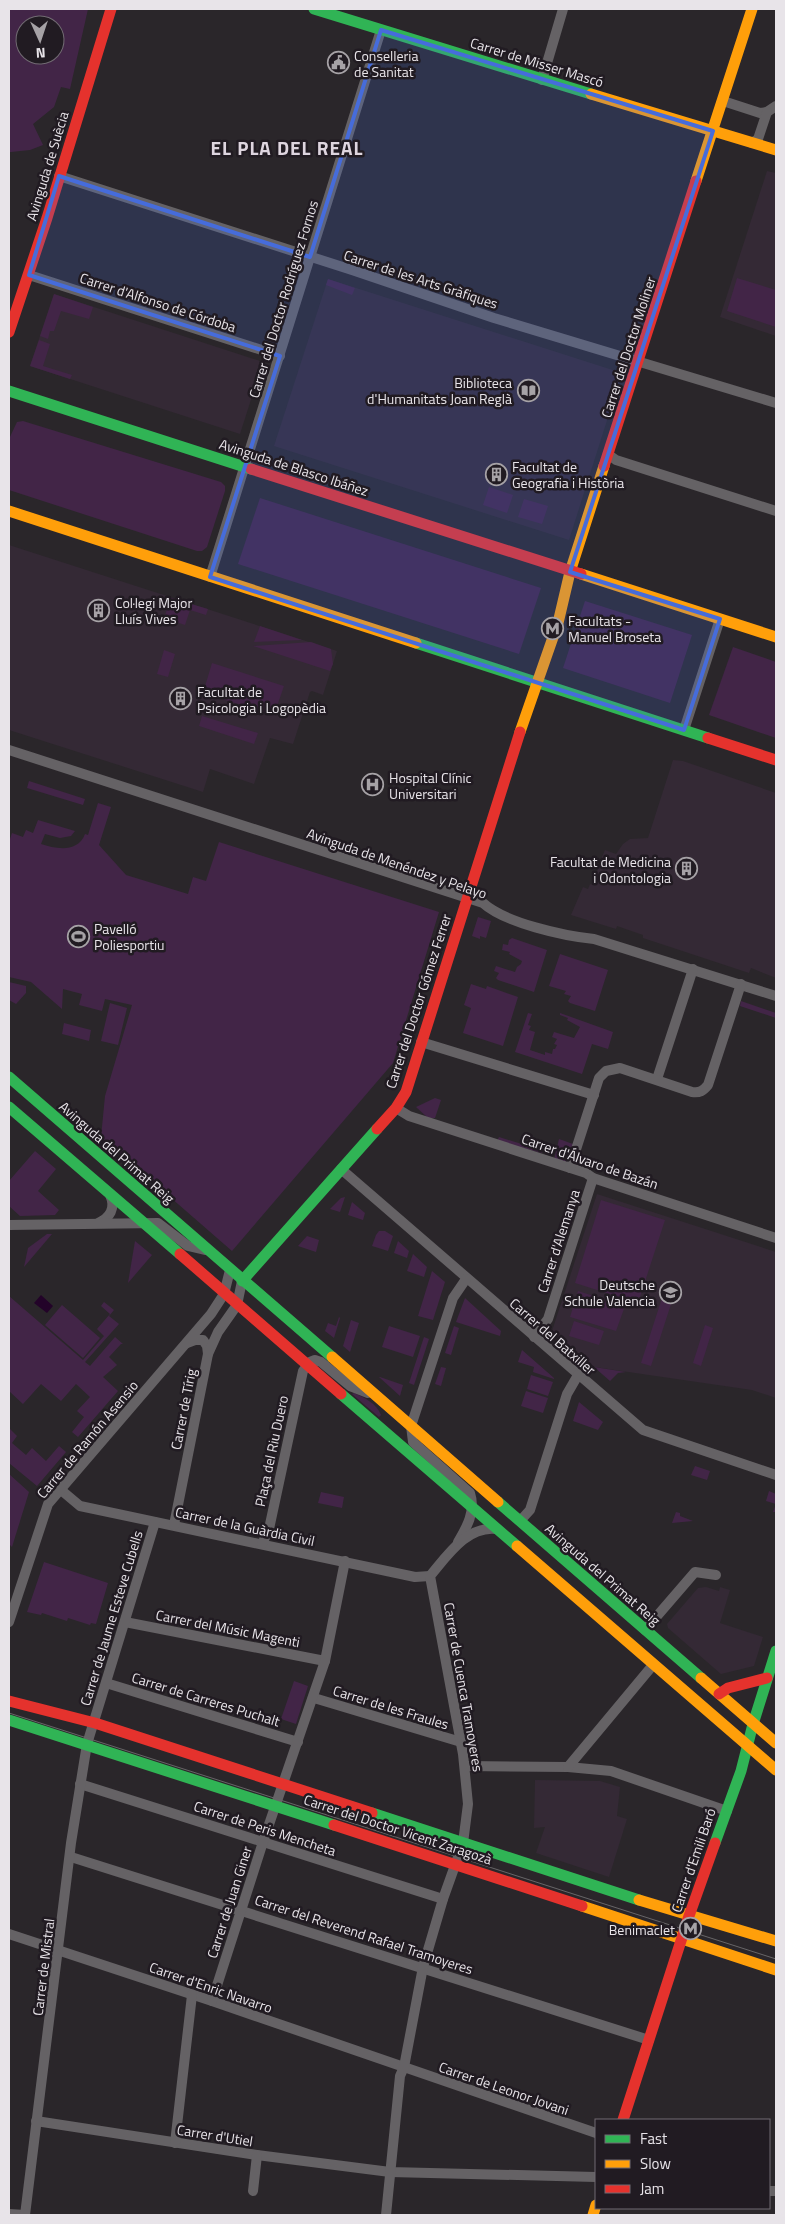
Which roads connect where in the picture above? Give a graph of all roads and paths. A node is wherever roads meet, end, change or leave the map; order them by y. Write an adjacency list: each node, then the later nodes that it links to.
1 (112, 9): 12 (street, Avinguda de Suècia)
2 (314, 9): 5 (street, Carrer de Misser Mascó)
3 (563, 9): 6 (street)
4 (752, 9): 7 (street, Carrer del Doctor Moliner)
5 (381, 30): 6 (street, Carrer de Misser Mascó); 13 (street, Carrer del Doctor Rodríguez Fornos)
6 (542, 80): 9 (street, Carrer de Misser Mascó)
7 (723, 101): 8 (street); 9 (street, Carrer del Doctor Moliner)
8 (772, 109): 10 (street)
9 (713, 131): 10 (street, Carrer de Misser Mascó); 17 (street, Carrer del Doctor Moliner)
10 (752, 143): 11 (street, Carrer de Misser Mascó)
11 (776, 150)
12 (59, 176): 13 (street, Carrer de les Arts Gràfiques); 14 (street, Avinguda de Suècia)
13 (310, 257): 16 (street, Carrer del Doctor Rodríguez Fornos); 17 (street, Carrer de les Arts Gràfiques)
14 (29, 275): 15 (street, Avinguda de Suècia); 16 (street, Carrer d'Alfonso de Córdoba)
15 (9, 332)
16 (280, 356): 21 (street, Carrer del Doctor Rodríguez Fornos)
17 (639, 361): 19 (street, Carrer de les Arts Gràfiques); 20 (street, Carrer del Doctor Moliner)
18 (9, 391): 21 (street, Avinguda de Blasco Ibáñez)
19 (776, 403)
20 (609, 455): 23 (street); 24 (street, Carrer del Doctor Moliner)
21 (245, 467): 24 (street, Avinguda de Blasco Ibáñez); 25 (street, Carrer del Doctor Rodríguez Fornos)
22 (9, 511): 25 (street)
23 (776, 511)
24 (570, 572): 26 (street, Avinguda de Blasco Ibáñez); 28 (street)
25 (210, 576): 28 (street)
26 (720, 619): 27 (street, Avinguda de Blasco Ibáñez); 29 (street)
27 (776, 637)
28 (538, 682): 29 (street); 32 (street, Carrer del Doctor Gómez Ferrer)
29 (684, 730): 31 (street)
30 (9, 750): 32 (street, Avinguda de Menéndez y Pelayo)
31 (776, 760)
32 (467, 898): 33 (street, Avinguda de Menéndez y Pelayo); 36 (street, Carrer del Doctor Gómez Ferrer)
33 (693, 969): 34 (street, Avinguda de Menéndez y Pelayo); 38 (street)
34 (741, 984): 35 (street, Avinguda de Menéndez y Pelayo); 38 (street, Carrer d'Alemanya)
35 (776, 996)
36 (421, 1042): 39 (street); 41 (street, Carrer del Doctor Gómez Ferrer)
37 (9, 1077): 50 (street, Avinguda del Primat Reig)
38 (657, 1079): 39 (street, Carrer d'Alemanya)
39 (594, 1095): 42 (street, Carrer d'Alemanya)
40 (9, 1108): 45 (street, Avinguda del Primat Reig)
41 (396, 1108): 42 (street, Carrer d'Álvaro de Bazán); 43 (street, Carrer del Doctor Gómez Ferrer)
42 (570, 1168): 44 (street, Carrer d'Álvaro de Bazán)
43 (341, 1169): 52 (street, Carrer del Batxiller); 53 (street, Carrer del Doctor Gómez Ferrer)
44 (593, 1178): 49 (street, Carrer d'Álvaro de Bazán); 56 (street, Carrer d'Alemanya)
45 (109, 1194): 46 (street, Avinguda del Primat Reig); 47 (street)
46 (141, 1222): 47 (street); 50 (street, Avinguda del Primat Reig); 54 (street, Avinguda del Primat Reig)
47 (98, 1223): 48 (street)
48 (9, 1225)
49 (776, 1238)
50 (205, 1250): 51 (street, Avinguda del Primat Reig)
51 (230, 1270): 53 (street, Avinguda del Primat Reig); 54 (street)
52 (466, 1279): 56 (street, Carrer del Batxiller); 62 (street)
53 (242, 1281): 55 (street); 61 (street, Avinguda del Primat Reig)
54 (224, 1294): 55 (street, Avinguda del Primat Reig); 57 (street, Carrer de Ramón Asensio)
55 (237, 1305): 58 (street, Carrer de Tírig); 59 (street, Avinguda del Primat Reig)
56 (534, 1337): 60 (street, Carrer del Batxiller)
57 (186, 1344): 58 (street); 64 (street, Carrer de Ramón Asensio)
58 (208, 1354): 68 (street, Carrer de Tírig)
59 (307, 1365): 61 (street, Avinguda del Primat Reig); 65 (street, Avinguda del Primat Reig); 70 (street, Plaça del Riu Duero)
60 (578, 1375): 63 (street, Carrer del Batxiller); 66 (street)
61 (373, 1394): 62 (street, Avinguda del Primat Reig)
62 (411, 1426): 65 (street, Avinguda del Primat Reig); 66 (street, Avinguda del Primat Reig)
63 (776, 1475)
64 (60, 1490): 67 (street, Carrer de la Guàrdia Civil); 75 (street, Carrer de Ramón Asensio)
65 (472, 1508): 69 (street, Avinguda del Primat Reig); 71 (street)
66 (520, 1521): 77 (street, Avinguda del Primat Reig)
67 (155, 1522): 68 (street, Carrer de la Guàrdia Civil); 76 (street, Carrer de Jaume Esteve Cubells)
68 (174, 1525): 70 (street, Carrer de la Guàrdia Civil)
69 (497, 1529): 71 (street); 80 (street, Avinguda del Primat Reig)
70 (262, 1544): 72 (street, Carrer de la Guàrdia Civil)
71 (455, 1546): 74 (street)
72 (345, 1562): 74 (street, Carrer de la Guàrdia Civil); 79 (street, Carrer de Juan Giner)
73 (716, 1575): 77 (street)
74 (430, 1576): 90 (street, Carrer de Cuenca Tramoyeres)
75 (9, 1622)
76 (125, 1622): 79 (street, Carrer del Músic Magenti); 82 (street, Carrer de Jaume Esteve Cubells)
77 (645, 1630): 83 (street, Avinguda del Primat Reig)
78 (776, 1651): 81 (street, Carrer d'Emili Baró)
79 (325, 1662): 84 (street, Carrer de Juan Giner)
80 (653, 1665): 83 (street); 93 (street, Avinguda del Primat Reig); 95 (street)
81 (772, 1680): 83 (street); 88 (street, Carrer d'Emili Baró)
82 (106, 1683): 87 (street, Carrer de Jaume Esteve Cubells); 89 (street, Carrer de Carreres Puchalt)
83 (719, 1694): 88 (street, Avinguda del Primat Reig)
84 (314, 1698): 89 (street, Carrer de Juan Giner); 90 (street, Carrer de les Fraules)
85 (9, 1701): 87 (street, Carrer del Doctor Vicent Zaragozà)
86 (9, 1720): 92 (street, Carrer del Doctor Vicent Zaragozà)
87 (94, 1723): 92 (street, Carrer de Mistral); 98 (street, Carrer del Doctor Vicent Zaragozà)
88 (753, 1724): 91 (street, Avinguda del Primat Reig); 93 (street, Carrer d'Emili Baró)
89 (298, 1742): 98 (street, Carrer de Juan Giner)
90 (461, 1742): 94 (street, Carrer de Cuenca Tramoyeres)
91 (776, 1743)
92 (87, 1744): 97 (street, Carrer de Mistral); 99 (street, Carrer del Doctor Vicent Zaragozà)
93 (748, 1746): 96 (street, Avinguda del Primat Reig); 100 (street, Carrer d'Emili Baró)
94 (465, 1766): 95 (street); 102 (street, Carrer de Cuenca Tramoyeres)
95 (568, 1767): 100 (street)
96 (776, 1770)
97 (80, 1784): 101 (street, Carrer de Peris Mencheta); 103 (street, Carrer de Mistral)
98 (282, 1784): 99 (street, Carrer de Juan Giner); 102 (street, Carrer del Doctor Vicent Zaragozà)
99 (276, 1805): 101 (street, Carrer de Juan Giner); 104 (street, Carrer del Doctor Vicent Zaragozà)
100 (727, 1810): 107 (street, Carrer d'Emili Baró)
101 (263, 1842): 105 (street, Carrer de Peris Mencheta); 106 (street, Carrer de Juan Giner)
102 (463, 1843): 104 (street, Carrer de Cuenca Tramoyeres); 107 (street, Carrer del Doctor Vicent Zaragozà)
103 (70, 1857): 106 (street, Carrer del Reverend Rafael Tramoyeres); 111 (street, Carrer de Mistral)
104 (456, 1864): 105 (street, Carrer de Cuenca Tramoyeres); 109 (street, Carrer del Doctor Vicent Zaragozà)
105 (443, 1899): 112 (street, Carrer de Cuenca Tramoyeres)
106 (241, 1909): 112 (street, Carrer del Reverend Rafael Tramoyeres); 115 (street, Carrer de Juan Giner)
107 (690, 1916): 109 (street, Carrer d'Emili Baró); 110 (street, Carrer del Doctor Vicent Zaragozà)
108 (9, 1934): 111 (street, Carrer d'Enric Navarro)
109 (683, 1938): 113 (street, Carrer del Doctor Vicent Zaragozà); 116 (street, Carrer d'Emili Baró)
110 (776, 1941)
111 (59, 1950): 114 (street, Carrer d'Enric Navarro); 119 (street, Carrer de Mistral)
112 (423, 1967): 116 (street, Carrer del Reverend Rafael Tramoyeres); 117 (street, Carrer de Cuenca Tramoyeres)
113 (776, 1970)
114 (192, 1995): 115 (street, Carrer d'Enric Navarro); 121 (street)
115 (212, 2001): 117 (street, Carrer d'Enric Navarro)
116 (649, 2040): 118 (street, Carrer d'Emili Baró)
117 (404, 2067): 120 (street, Carrer de Leonor Jovani); 123 (street, Carrer de Cuenca Tramoyeres)
118 (623, 2119)
119 (36, 2122): 121 (street, Carrer d'Utiel); 127 (street, Carrer de Mistral)
120 (595, 2133)
121 (175, 2143): 122 (street, Carrer d'Utiel)
122 (257, 2155): 123 (street, Carrer d'Utiel); 125 (street)
123 (390, 2172): 124 (street, Carrer d'Utiel); 128 (street, Carrer de Cuenca Tramoyeres)
124 (595, 2177)
125 (253, 2191)
126 (9, 2214): 127 (street)
127 (25, 2215)
128 (386, 2215)

